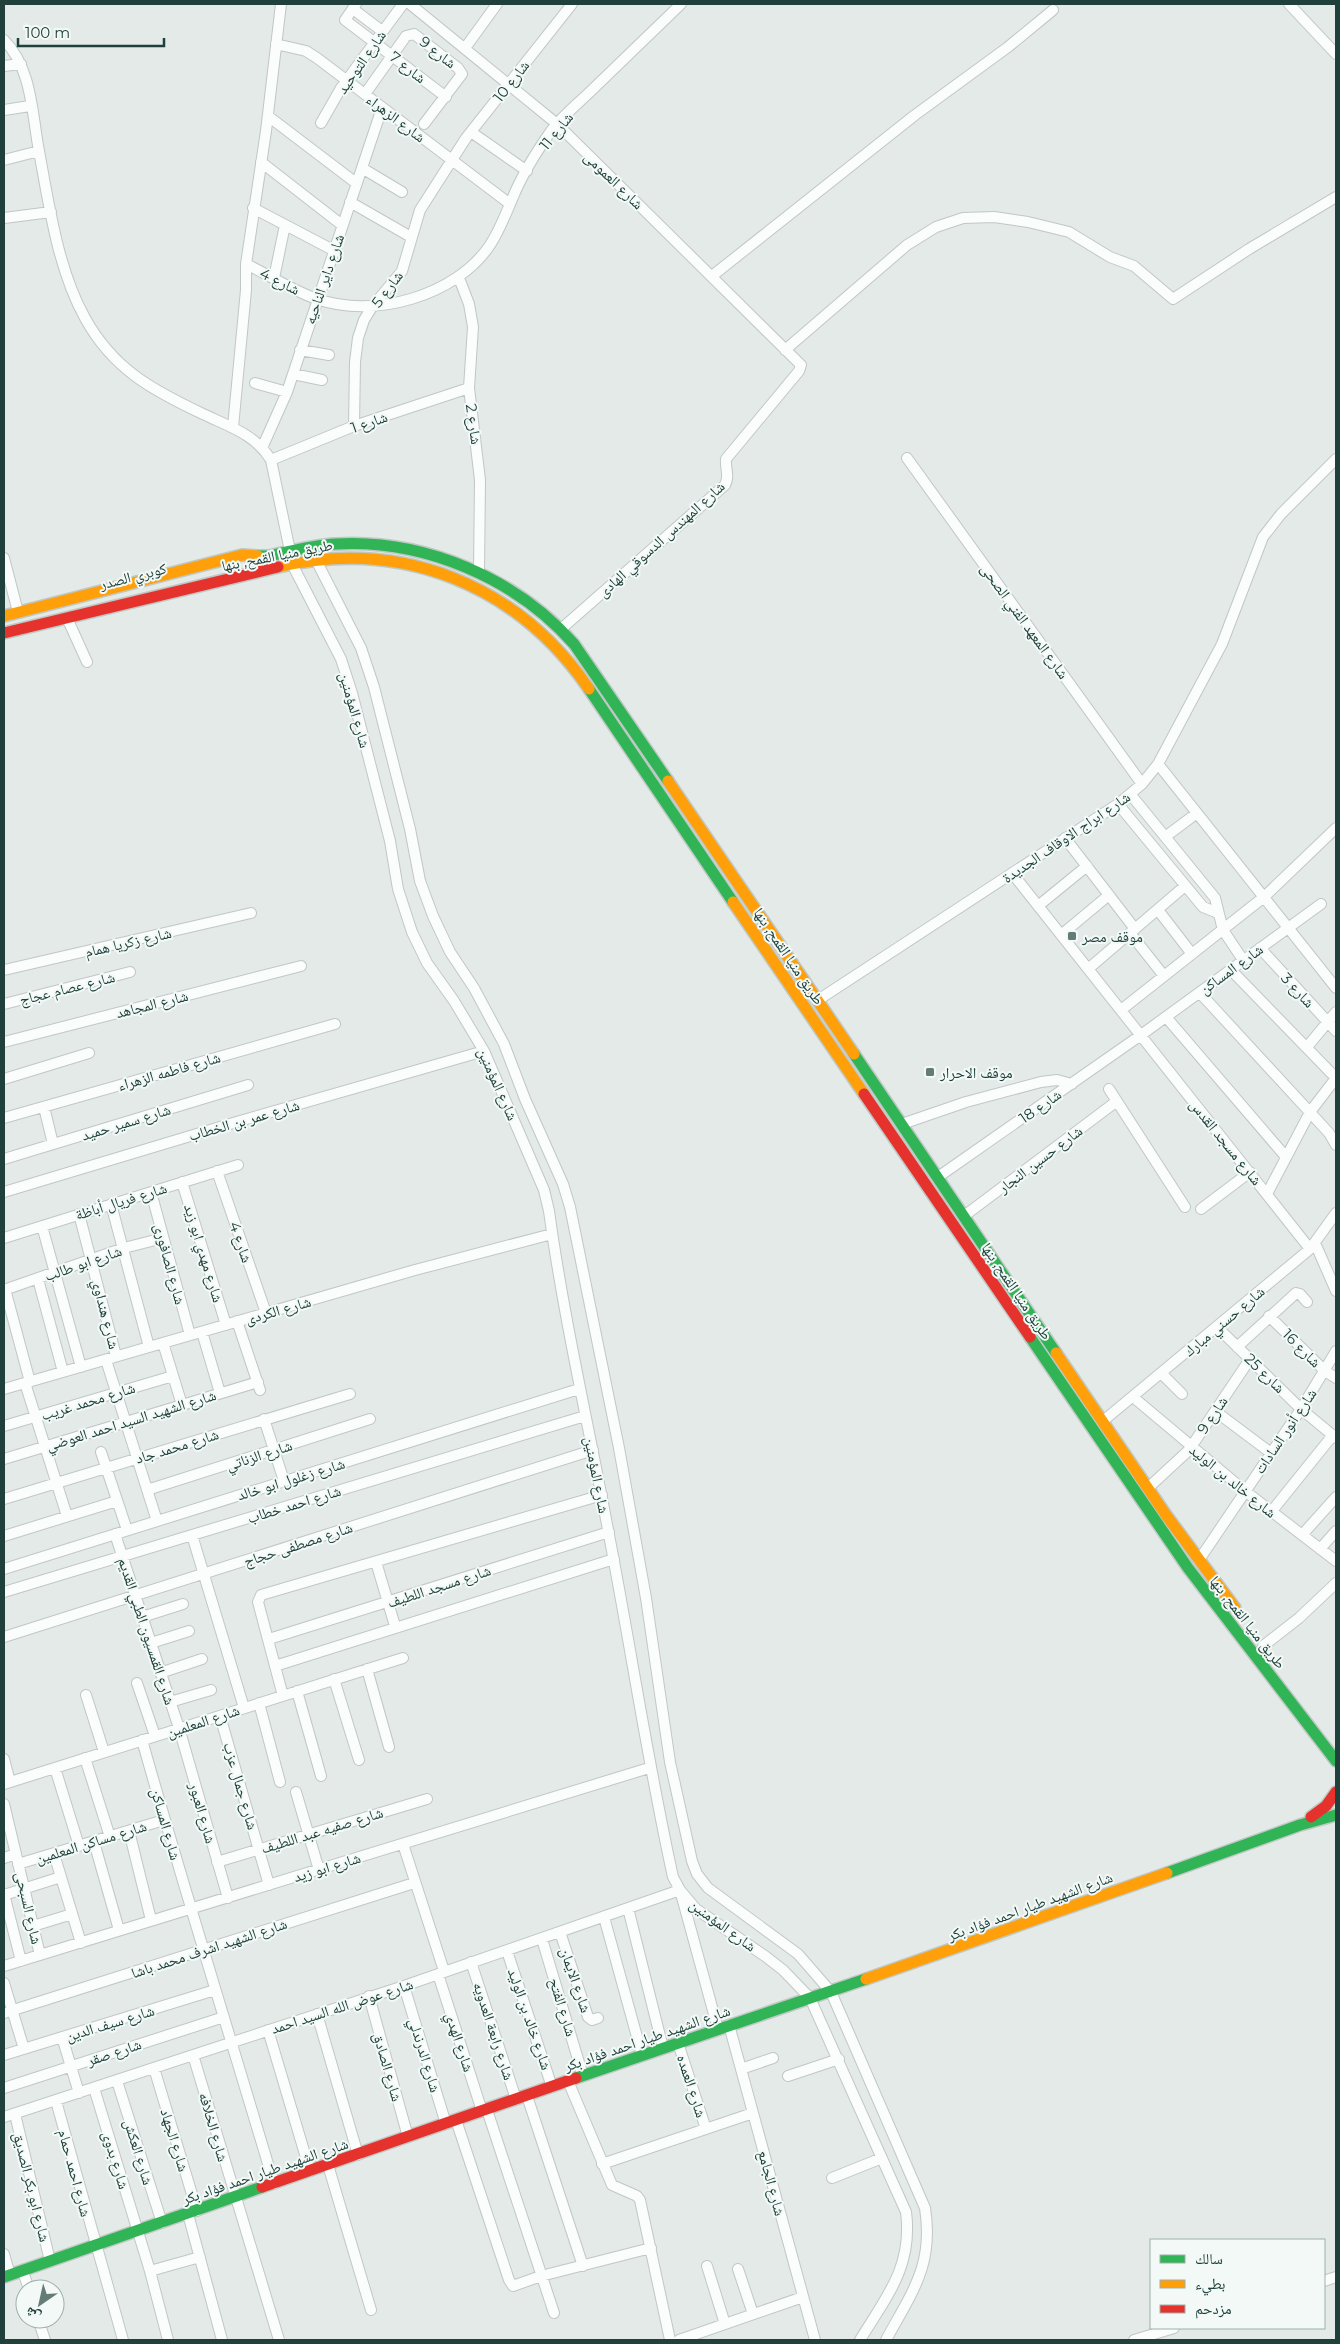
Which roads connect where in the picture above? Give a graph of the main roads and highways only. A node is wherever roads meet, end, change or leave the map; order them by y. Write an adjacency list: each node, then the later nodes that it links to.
1 (269, 556): 3 (main road, طريق منيا القمح, بنها); 4 (main road, كوبري الصدر); 7 (main road, طريق منيا القمح, بنها)
2 (184, 589): 5 (main road, كوبري الصدر); 6 (main road, طريق منيا القمح, بنها); 8 (main road, طريق منيا القمح, بنها)
3 (4, 616)
4 (4, 624)
5 (4, 628)
6 (4, 633)
7 (664, 774): 8 (main road); 9 (main road, طريق منيا القمح, بنها)
8 (653, 782): 10 (main road, طريق منيا القمح, بنها)
9 (1240, 1615)
10 (1336, 1761)
11 (1336, 1792): 13 (main road, شارع الشهيد طيار احمد فؤاد بكر)
12 (1336, 1815): 13 (main road, شارع الشهيد طيار احمد فؤاد بكر)
13 (1300, 1826): 14 (main road, شارع الشهيد طيار احمد فؤاد بكر)
14 (7, 2276)

